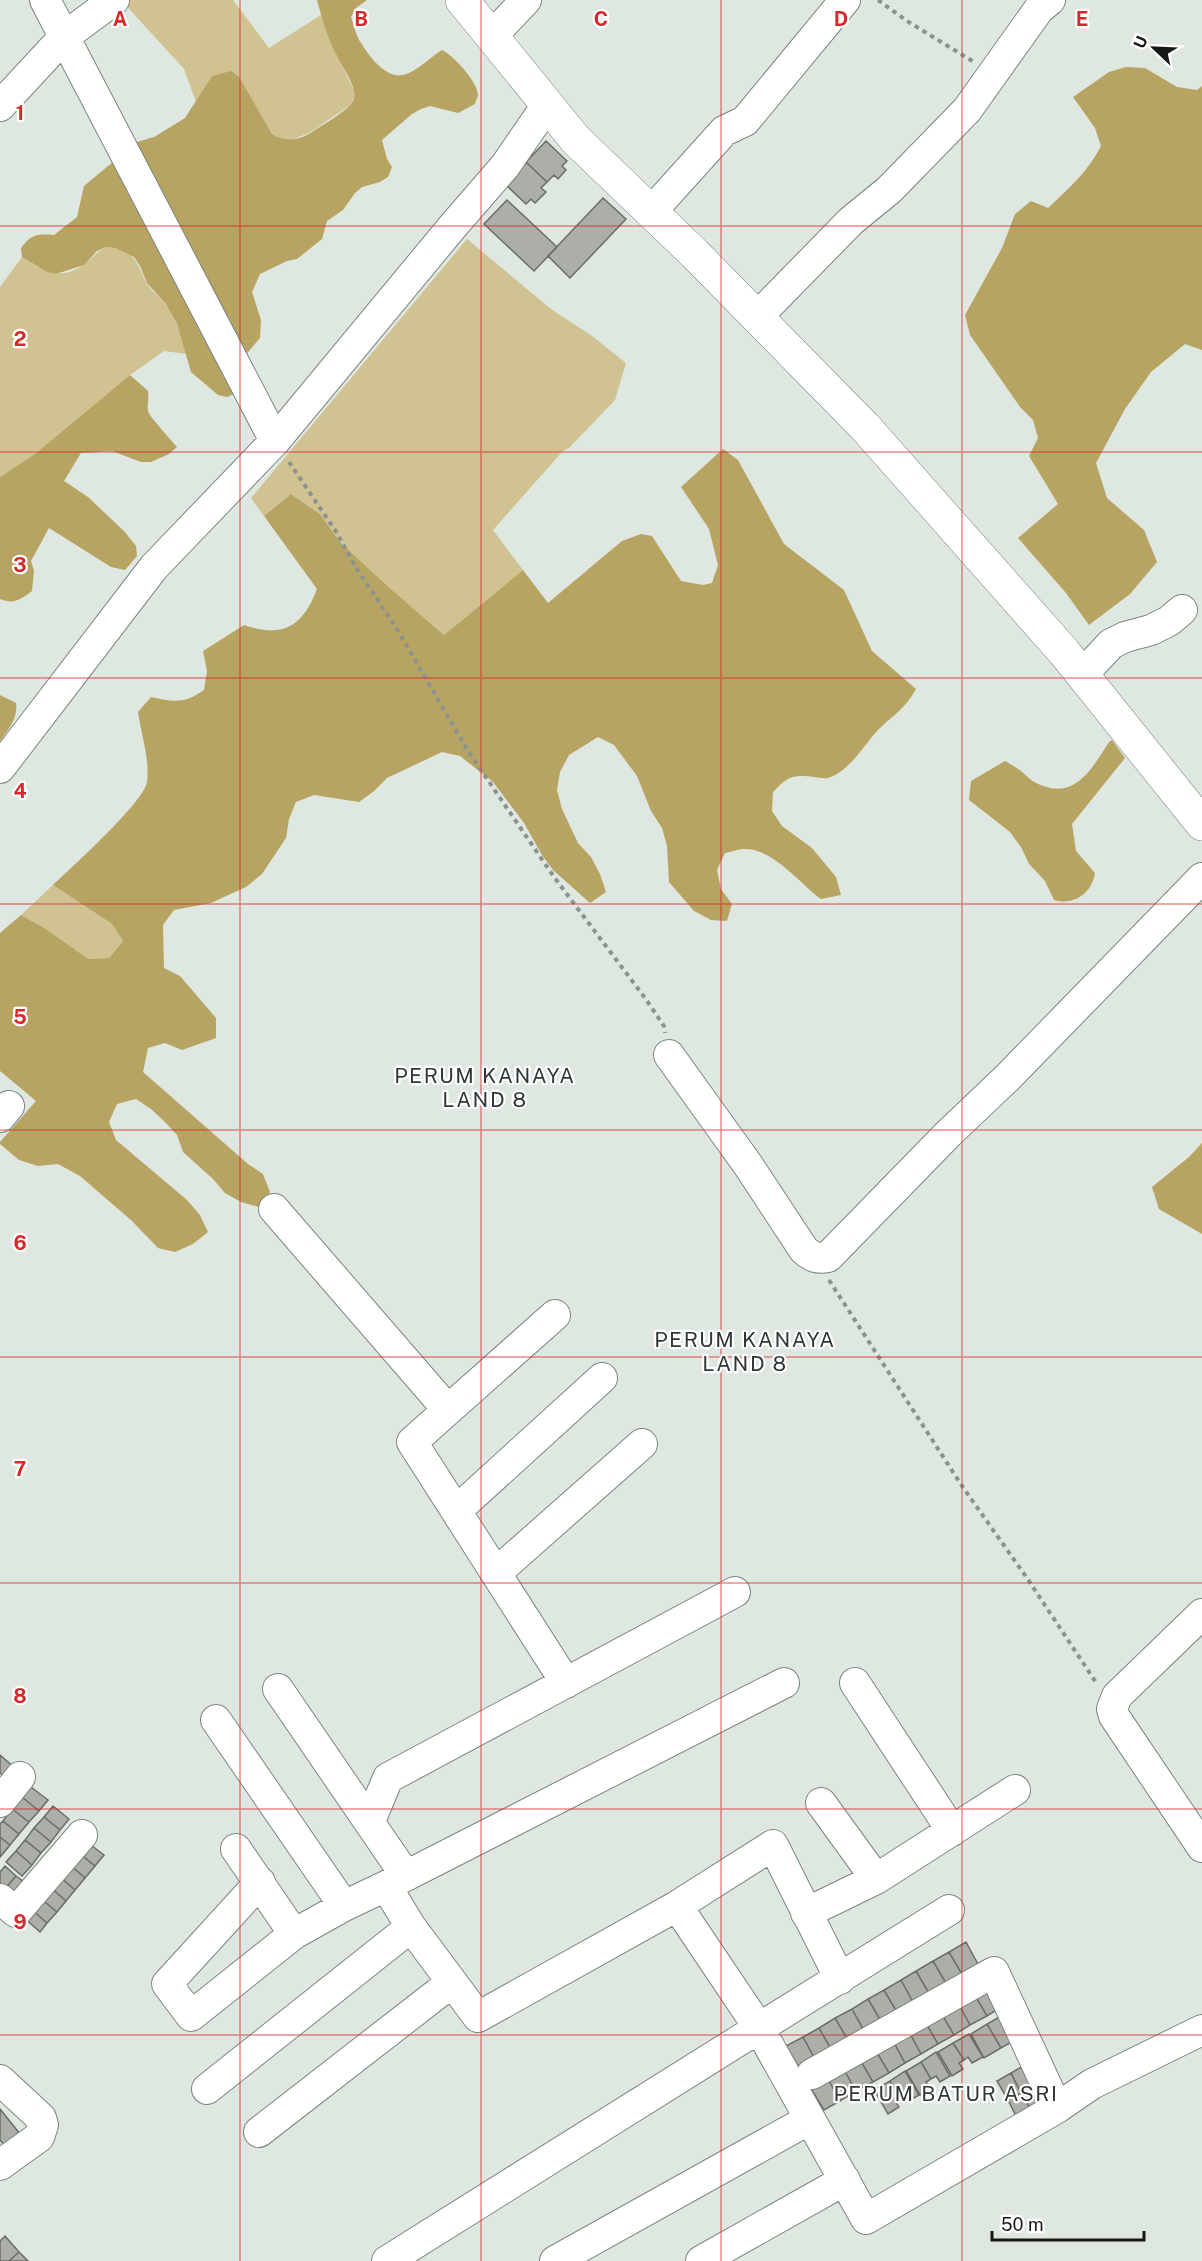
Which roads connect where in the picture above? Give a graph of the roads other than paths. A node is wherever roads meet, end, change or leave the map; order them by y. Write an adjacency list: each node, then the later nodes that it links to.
1 (45, 0): 8 (street)
2 (114, 0): 8 (street)
3 (462, 0): 7 (main road)
4 (526, 0): 7 (street)
5 (845, 0): 11 (street)
6 (1050, 0): 12 (street)
7 (492, 36): 9 (main road)
8 (64, 37): 10 (street); 13 (street)
9 (547, 105): 11 (main road); 13 (street)
10 (0, 106)
11 (651, 212): 12 (main road)
12 (757, 317): 15 (main road)
13 (275, 441): 16 (street)
14 (1182, 610): 15 (street)
15 (1082, 675): 17 (main road)
16 (0, 768)
17 (1202, 824)
18 (1202, 878): 19 (street)
19 (669, 1055)
20 (274, 1209): 23 (street)
21 (555, 1315): 23 (street)
22 (602, 1378): 25 (street)
23 (448, 1410): 25 (street)
24 (642, 1444): 26 (street)
25 (456, 1511): 26 (street)
26 (496, 1573): 29 (street)
27 (735, 1593): 29 (street)
28 (1202, 1614): 41 (street)
29 (566, 1683): 38 (street)
30 (784, 1683): 44 (street)
31 (855, 1683): 39 (street)
32 (278, 1689): 38 (street)
33 (216, 1720): 47 (street)
34 (20, 1777): 36 (street)
35 (1015, 1790): 39 (street)
36 (0, 1802)
37 (821, 1803): 43 (street)
38 (370, 1821): 44 (street)
39 (952, 1831): 43 (street)
40 (82, 1835): 46 (street)
41 (1202, 1847)
42 (236, 1849): 45 (street)
43 (876, 1879): 50 (street)
44 (396, 1881): 47 (street); 51 (street)
45 (260, 1882): 52 (street); 52 (street)
46 (0, 1899)
47 (344, 1906): 52 (street)
48 (678, 1906): 50 (street); 54 (street); 55 (street)
49 (949, 1910): 53 (street)
50 (806, 1913): 53 (street)
51 (411, 1926): 54 (street); 59 (street)
52 (294, 1934)
53 (840, 1979): 55 (street)
54 (452, 1983): 62 (street)
55 (759, 2028): 61 (street); 65 (street)
56 (1202, 2030): 60 (street)
57 (812, 2074): 60 (street)
58 (0, 2080): 63 (street)
59 (207, 2089)
60 (1057, 2108): 64 (street)
61 (810, 2119): 64 (street); 66 (street)
62 (259, 2132)
63 (0, 2165)
64 (845, 2180): 67 (street)
65 (387, 2261)
66 (555, 2261)
67 (701, 2261)

